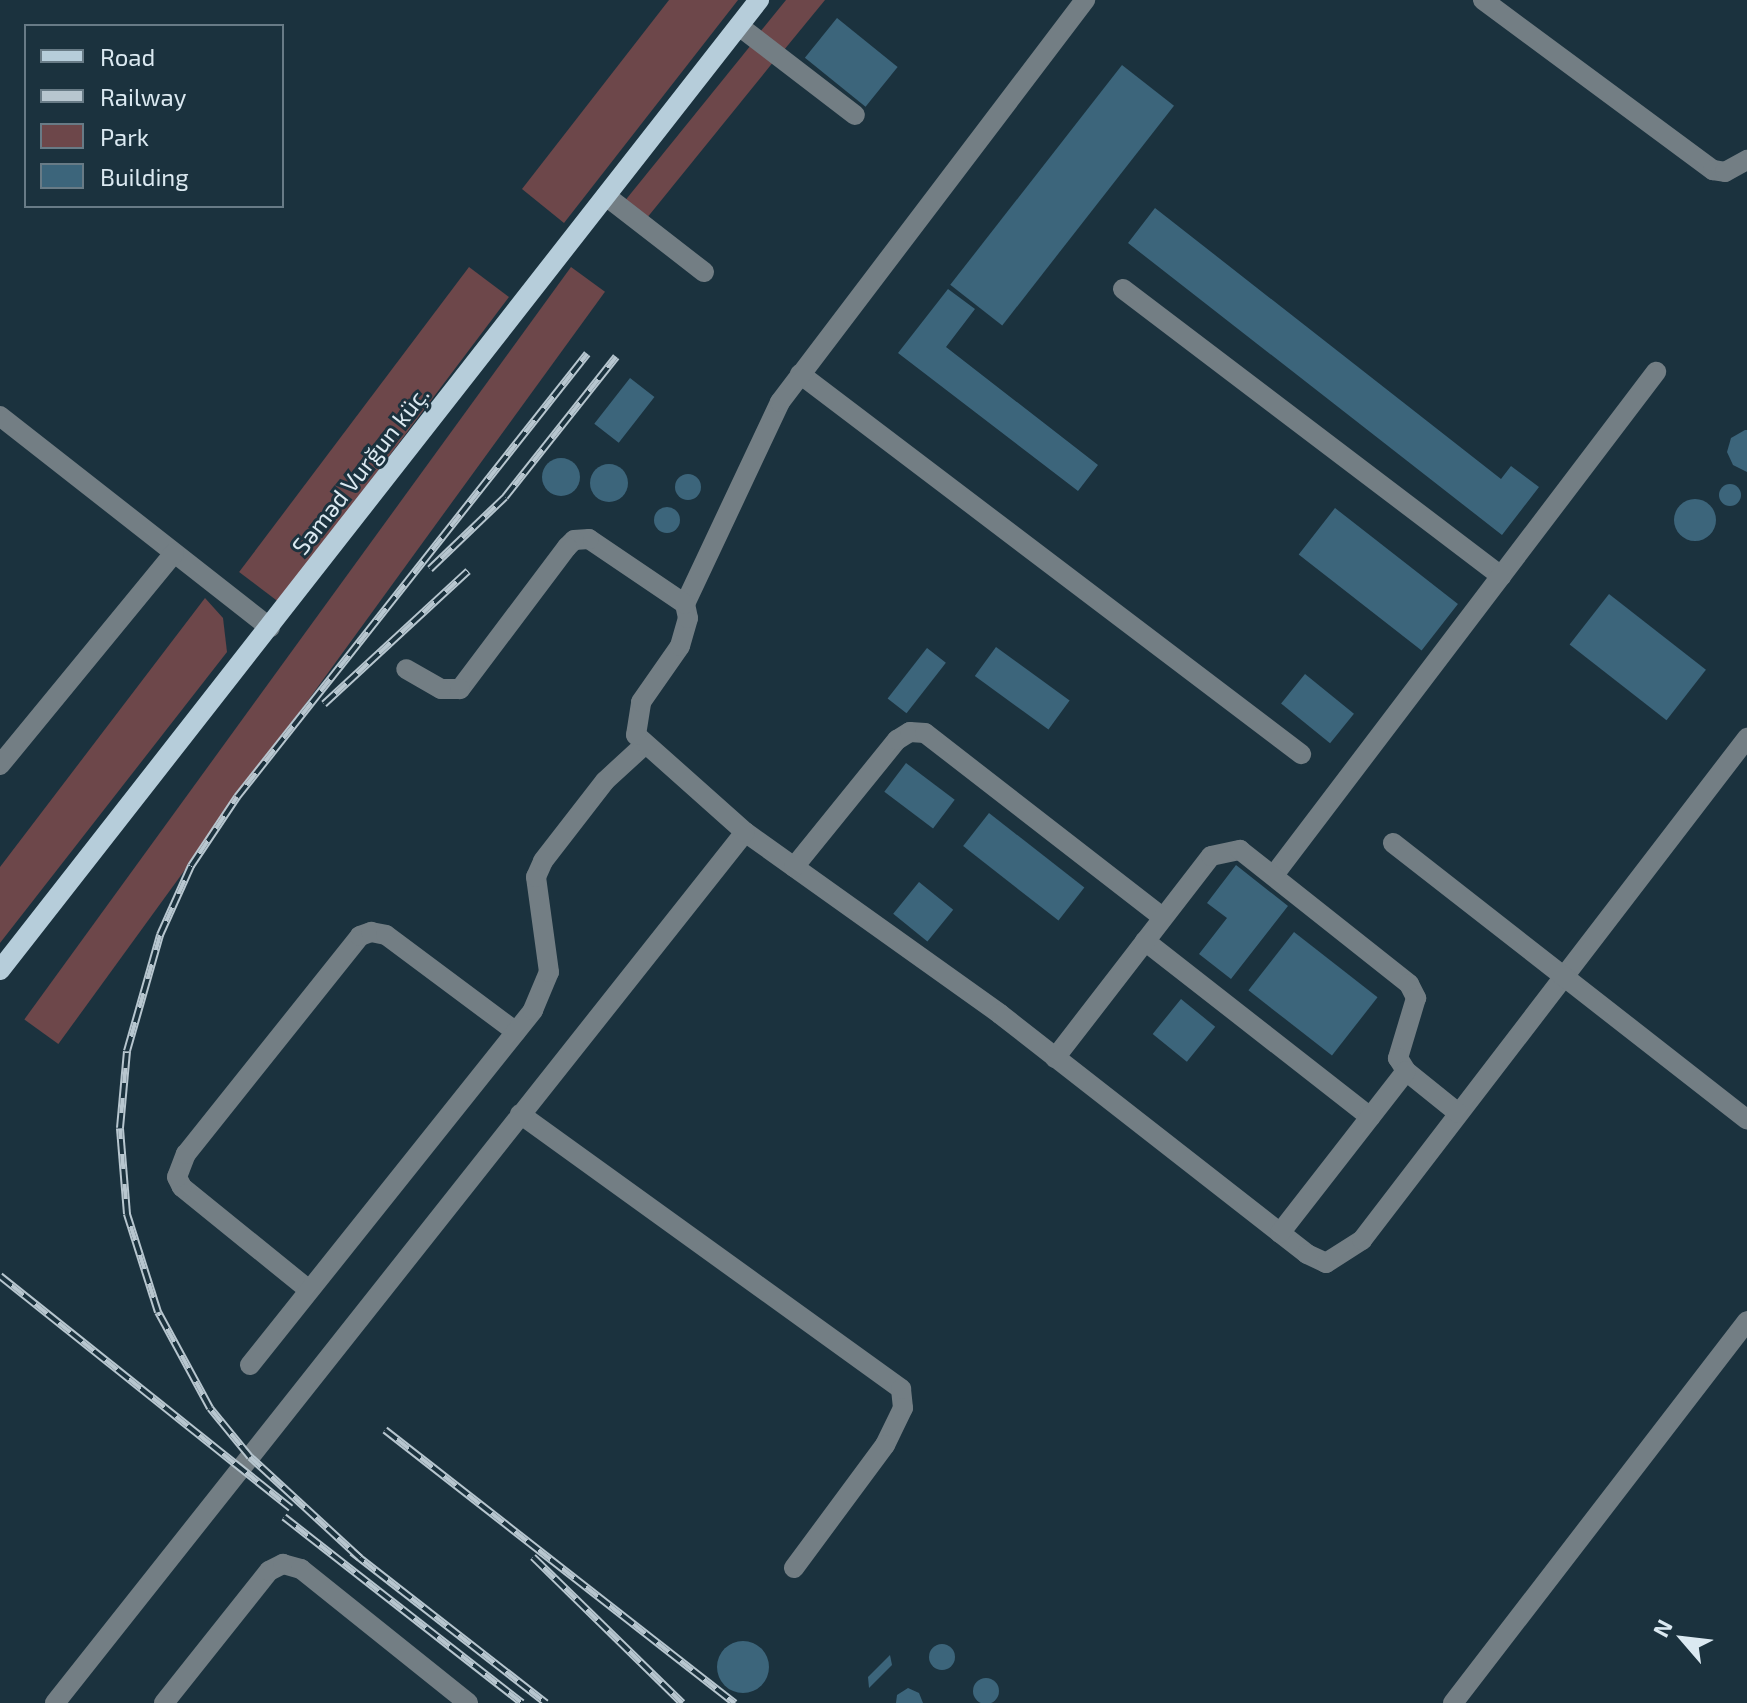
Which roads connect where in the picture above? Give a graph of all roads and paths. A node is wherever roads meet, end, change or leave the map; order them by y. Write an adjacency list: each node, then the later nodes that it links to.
1 (759, 0): 4 (main road, Səməd Vurğun küç.)
2 (1085, 0): 11 (lane)
3 (1483, 0): 6 (lane)
4 (739, 26): 5 (lane); 7 (main road, Səməd Vurğun küç.)
5 (855, 115)
6 (1747, 160)
7 (606, 196): 8 (lane); 16 (main road, Səməd Vurğun küç.)
8 (704, 272)
9 (1123, 289): 14 (lane)
10 (1656, 372): 14 (lane)
11 (800, 374): 15 (lane); 20 (lane)
12 (0, 416): 13 (lane)
13 (174, 553): 16 (lane); 22 (lane)
14 (1501, 576): 26 (lane)
15 (685, 604): 17 (lane); 19 (lane)
16 (270, 628): 29 (main road, Səməd Vurğun küç.)
17 (406, 669)
18 (1747, 738): 21 (lane)
19 (643, 746): 23 (lane); 31 (lane)
20 (1301, 754)
21 (1739, 764): 30 (lane)
22 (0, 765)
23 (745, 832): 25 (lane); 35 (lane)
24 (1393, 843): 30 (lane)
25 (794, 867): 27 (lane); 32 (lane)
26 (1274, 875): 27 (lane); 33 (lane)
27 (1162, 917): 28 (lane)
28 (1145, 941): 32 (lane); 36 (lane)
29 (0, 970)
30 (1565, 973): 34 (lane); 37 (lane)
31 (516, 1032): 39 (lane); 39 (lane)
32 (1055, 1058): 38 (lane)
33 (1406, 1071): 34 (lane); 36 (lane)
34 (1458, 1113): 38 (lane)
35 (520, 1114): 42 (lane); 43 (lane)
36 (1370, 1117): 38 (lane)
37 (1747, 1120)
38 (1280, 1233)
39 (309, 1290): 41 (lane)
40 (1747, 1321): 46 (lane)
41 (250, 1365)
42 (794, 1568)
43 (55, 1703)
44 (164, 1703): 45 (lane)
45 (468, 1703)
46 (1453, 1703)

